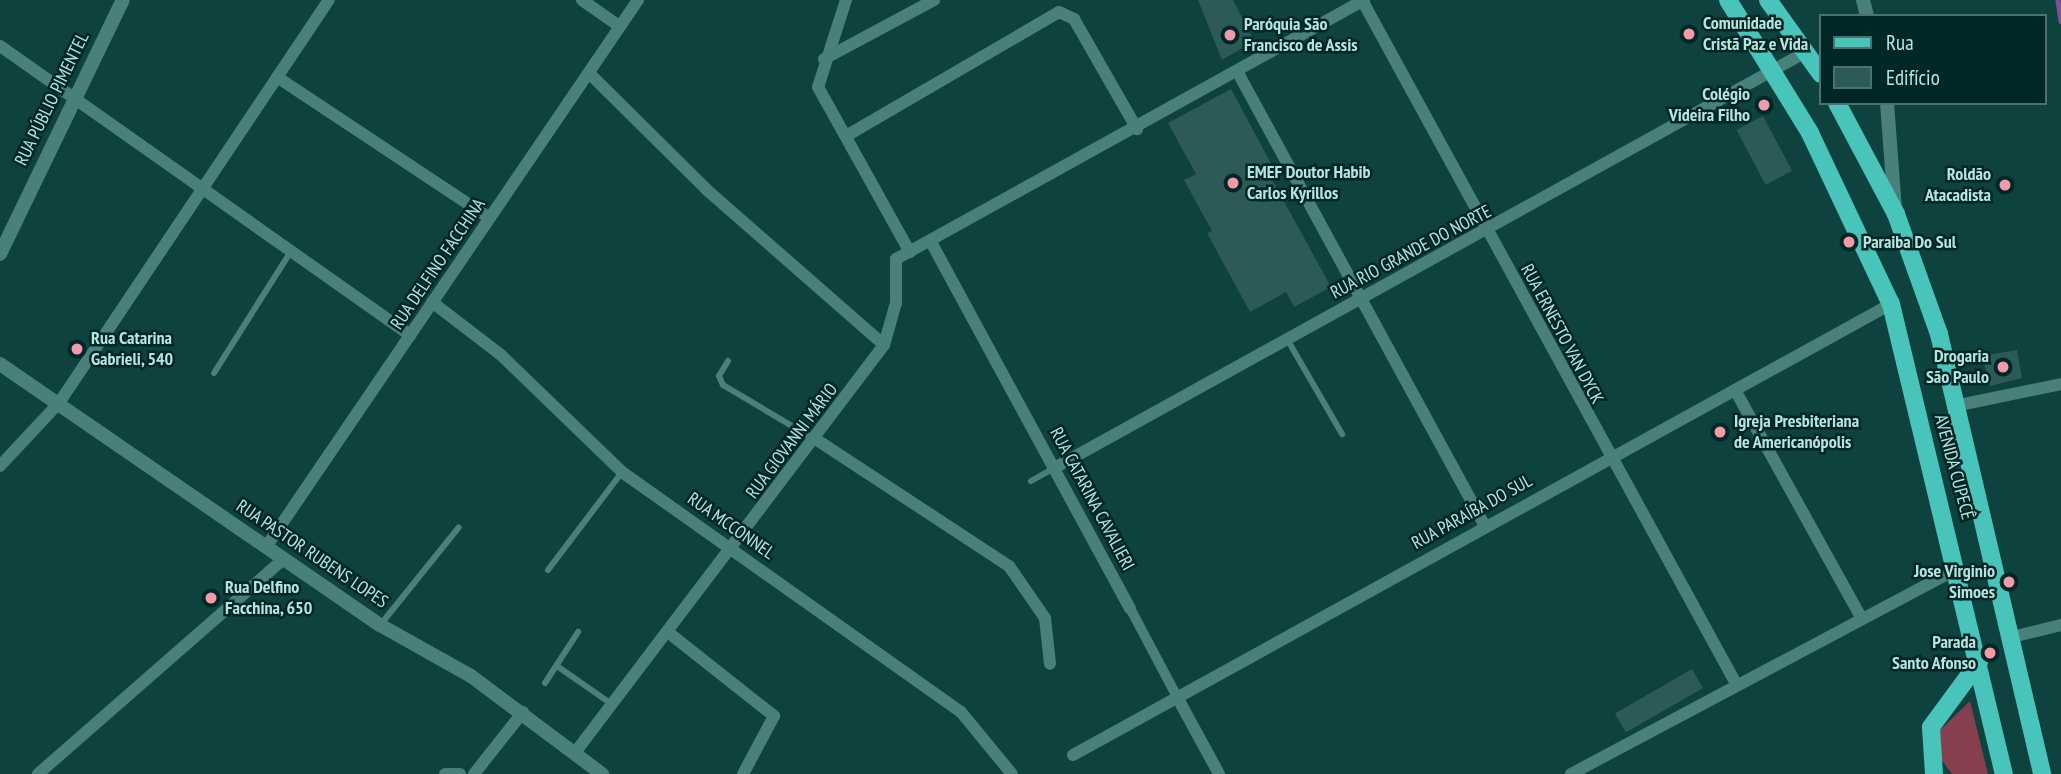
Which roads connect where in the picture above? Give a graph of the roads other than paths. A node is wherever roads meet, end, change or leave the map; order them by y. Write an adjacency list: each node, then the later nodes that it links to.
1 (123, 0): 19 (street, RUA PÚBLIO PIMENTEL)
2 (329, 0): 18 (street)
3 (582, 0): 10 (street)
4 (638, 0): 10 (street, RUA DELFINO FACCHINA)
5 (846, 0): 13 (street)
6 (934, 0): 13 (street)
7 (1363, 0): 14 (street); 27 (street, RUA ERNESTO VAN DYCK)
8 (1728, 0): 15 (main road, AVENIDA CUPECÊ)
9 (1768, 0): 12 (main road)
10 (619, 26): 17 (street, RUA DELFINO FACCHINA)
11 (0, 46): 19 (street)
12 (1806, 52): 15 (street, RUA RIO GRANDE DO NORTE); 16 (main road)
13 (824, 59): 23 (street)
14 (1237, 71): 22 (street); 32 (street)
15 (1775, 72): 27 (street, RUA RIO GRANDE DO NORTE); 34 (main road, AVENIDA CUPECÊ)
16 (1820, 73)
17 (592, 76): 26 (street, RUA DELFINO FACCHINA); 37 (street)
18 (277, 77): 24 (street); 26 (street)
19 (73, 96): 24 (street); 29 (street, RUA PÚBLIO PIMENTEL)
20 (1838, 105): 25 (main road, AVENIDA CUPECÊ)
21 (1887, 105): 25 (street)
22 (1137, 129): 23 (street); 28 (street)
23 (846, 136): 31 (street)
24 (206, 189): 30 (street); 43 (street)
25 (1896, 214): 44 (main road, AVENIDA CUPECÊ)
26 (489, 218): 33 (street, RUA DELFINO FACCHINA)
27 (1489, 232): 32 (street, RUA RIO GRANDE DO NORTE); 47 (street, RUA ERNESTO VAN DYCK)
28 (931, 242): 31 (street); 49 (street, RUA CATARINA CAVALIERI)
29 (2, 246)
30 (291, 250): 35 (street); 40 (lane)
31 (910, 252): 37 (street, RUA GIOVANNI MÁRIO)
32 (1363, 296): 36 (street, RUA RIO GRANDE DO NORTE); 52 (street)
33 (432, 302): 35 (street, RUA DELFINO FACCHINA); 50 (street, RUA MCCONNEL)
34 (1891, 304): 42 (street, RUA PARAÍBA DO SUL); 57 (main road, AVENIDA CUPECÊ)
35 (411, 335): 54 (street, RUA DELFINO FACCHINA)
36 (1287, 339): 45 (lane); 49 (street, RUA RIO GRANDE DO NORTE)
37 (884, 345): 46 (street, RUA GIOVANNI MÁRIO)
38 (728, 361): 46 (lane)
39 (0, 364): 43 (street, RUA PASTOR RUBENS LOPES)
40 (214, 373)
41 (2061, 384): 44 (street)
42 (1735, 390): 47 (street, RUA PARAÍBA DO SUL); 60 (street)
43 (59, 403): 48 (street); 54 (street, RUA PASTOR RUBENS LOPES)
44 (1959, 405): 65 (main road, AVENIDA CUPECÊ)
45 (1342, 434)
46 (817, 440): 55 (street, RUA GIOVANNI MÁRIO); 67 (street)
47 (1607, 458): 52 (street, RUA PARAÍBA DO SUL); 69 (street, RUA ERNESTO VAN DYCK)
48 (0, 466)
49 (1056, 467): 51 (lane, RUA RIO GRANDE DO NORTE); 59 (street, RUA CATARINA CAVALIERI)
50 (622, 472): 55 (street, RUA MCCONNEL); 58 (lane)
51 (1031, 481)
52 (1485, 526): 71 (street, RUA PARAÍBA DO SUL)
53 (458, 527): 61 (lane)
54 (267, 547): 56 (street, RUA PASTOR RUBENS LOPES)
55 (733, 549): 64 (street, RUA GIOVANNI MÁRIO); 84 (street, RUA MCCONNEL)
56 (285, 559): 61 (street, RUA PASTOR RUBENS LOPES); 78 (street)
57 (1958, 568): 60 (street); 66 (main road, AVENIDA CUPECÊ)
58 (548, 569)
59 (1130, 608): 71 (street, RUA CATARINA CAVALIERI)
60 (1861, 617): 69 (street)
61 (380, 625): 73 (street, RUA PASTOR RUBENS LOPES)
62 (2061, 625): 65 (street)
63 (578, 632): 68 (lane)
64 (669, 633): 72 (street, RUA GIOVANNI MÁRIO); 83 (street)
65 (2012, 637): 77 (main road, AVENIDA CUPECÊ)
66 (1979, 662): 76 (main road); 88 (main road, AVENIDA CUPECÊ)
67 (1050, 664)
68 (557, 666): 70 (lane); 72 (lane)
69 (1735, 682): 86 (street)
70 (545, 684)
71 (1176, 695): 75 (street, RUA PARAÍBA DO SUL); 85 (street, RUA CATARINA CAVALIERI)
72 (612, 705): 74 (street, RUA GIOVANNI MÁRIO)
73 (523, 712): 74 (street, RUA PASTOR RUBENS LOPES); 81 (street)
74 (574, 754): 82 (street, RUA PASTOR RUBENS LOPES)
75 (1073, 755)
76 (1932, 767): 87 (main road)
77 (2037, 772)
78 (38, 774)
79 (445, 774): 80 (street)
80 (460, 774)
81 (474, 774)
82 (602, 774)
83 (743, 774)
84 (1012, 774)
85 (1219, 774)
86 (1571, 774)
87 (1948, 774)
88 (2004, 774)

